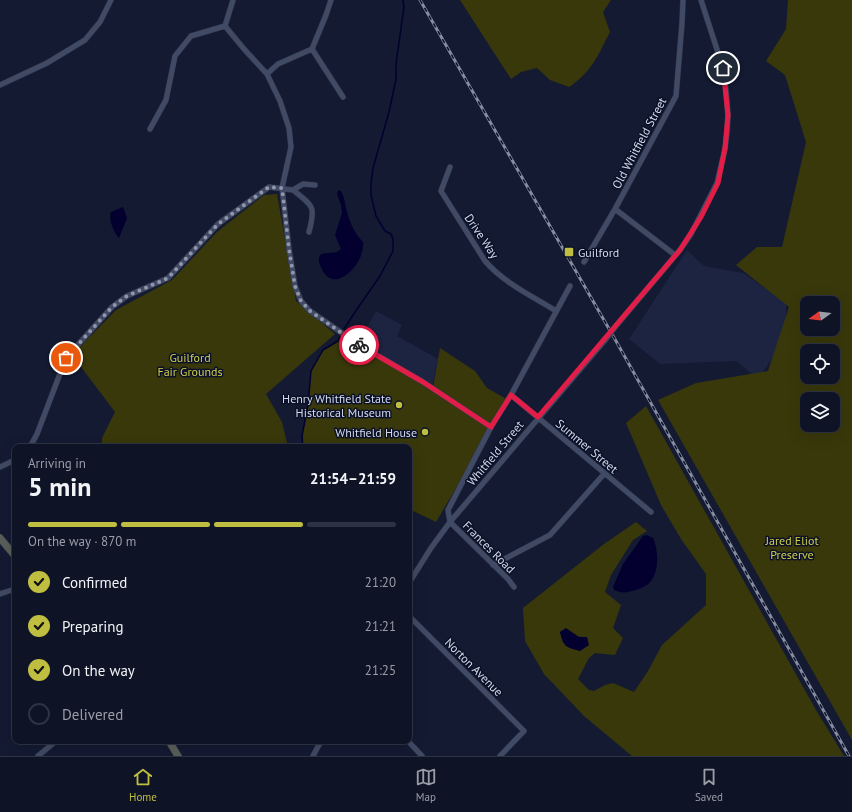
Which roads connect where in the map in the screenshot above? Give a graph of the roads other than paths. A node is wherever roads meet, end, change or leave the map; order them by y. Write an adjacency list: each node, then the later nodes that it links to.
1 (111, 0): 9 (street)
2 (232, 0): 6 (street)
3 (331, 0): 7 (street)
4 (683, 0): 16 (street, Old Whitfield Street)
5 (701, 0): 18 (street, Whitfield Street)
6 (226, 26): 8 (street); 11 (street)
7 (312, 49): 8 (street); 10 (street)
8 (267, 74): 14 (street)
9 (0, 85)
10 (343, 97)
11 (150, 129)
12 (450, 167): 21 (street, Drive Way)
13 (315, 185): 15 (street)
14 (282, 188): 15 (street); 24 (street); 25 (street)
15 (293, 190): 17 (street)
16 (614, 210): 18 (street); 19 (street, Old Whitfield Street)
17 (309, 232)
18 (675, 255): 23 (street, Whitfield Street, bridge)
19 (584, 262)
20 (570, 286): 21 (street)
21 (556, 311): 22 (street)
22 (511, 395): 23 (street, Summer Street); 24 (street)
23 (538, 417): 28 (street, Summer Street); 30 (street, Whitfield Street)
24 (491, 427): 30 (street)
25 (32, 444)
26 (12, 461): 27 (street)
27 (0, 467)
28 (604, 474): 29 (street, Summer Street); 33 (street)
29 (651, 512)
30 (450, 522): 33 (street, Frances Road); 34 (street, Whitfield Street)
31 (0, 538): 32 (main road)
32 (12, 552)
33 (493, 565): 35 (street, Frances Road)
34 (412, 578)
35 (514, 587)
36 (12, 590): 37 (street)
37 (0, 594)
38 (412, 619): 47 (street, Norton Avenue)
39 (52, 744): 43 (street)
40 (171, 744): 44 (main road)
41 (319, 744): 45 (street)
42 (411, 744): 46 (street)
43 (38, 756)
44 (178, 756)
45 (313, 756)
46 (422, 756)
47 (500, 756)

